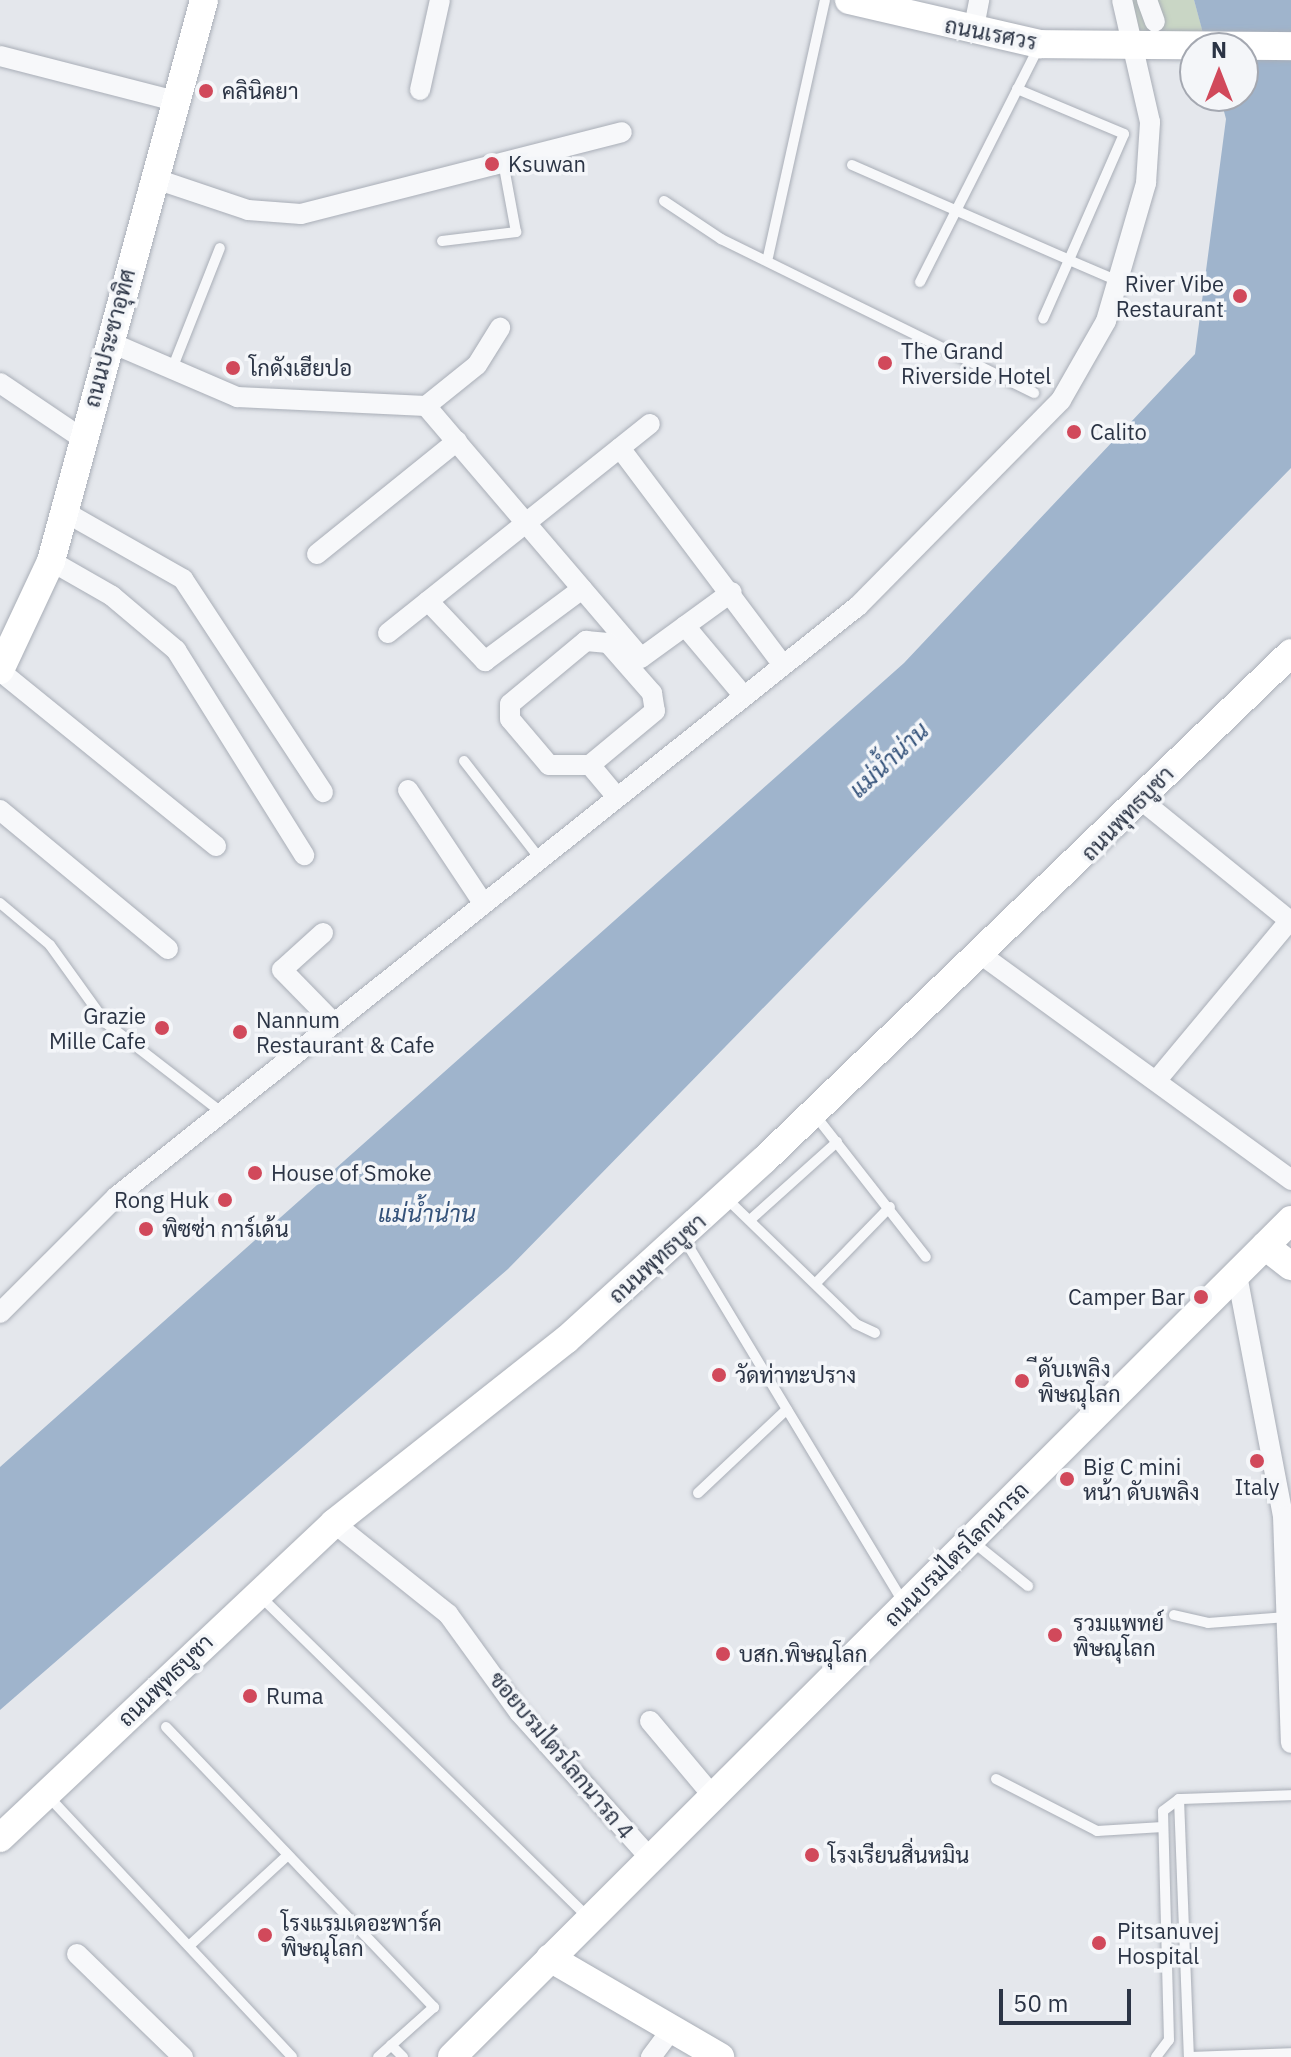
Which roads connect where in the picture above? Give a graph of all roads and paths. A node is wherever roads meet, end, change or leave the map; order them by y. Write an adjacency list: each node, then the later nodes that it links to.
1 (204, 0): 16 (street, ถนนประชาอุทิศ)
2 (440, 0): 15 (street)
3 (825, 0): 25 (lane)
4 (849, 0): 9 (street, ถนนเรศวร)
5 (979, 0): 9 (street)
6 (1122, 0): 11 (street)
7 (1147, 0): 8 (street)
8 (1155, 22)
9 (973, 32): 10 (street, ถนนเรศวร)
10 (1040, 44): 11 (street, ถนนเรศวร); 14 (lane)
11 (1136, 45): 12 (street, ถนนเรศวร); 28 (street)
12 (1291, 46)
13 (0, 56): 16 (street)
14 (1017, 89): 22 (lane); 26 (lane)
15 (420, 90)
16 (175, 101): 20 (street, ถนนประชาอุทิศ)
17 (622, 132): 18 (street)
18 (503, 160): 20 (street); 23 (lane)
19 (852, 165): 22 (lane)
20 (153, 178): 31 (street, ถนนประชาอุทิศ)
21 (664, 201): 25 (lane)
22 (956, 211): 26 (lane); 27 (lane)
23 (442, 241)
24 (220, 248): 32 (lane)
25 (768, 257): 34 (lane)
26 (1069, 260): 28 (lane); 29 (lane)
27 (920, 282)
28 (1120, 282): 50 (street)
29 (1043, 319)
30 (500, 328): 35 (street)
31 (107, 341): 32 (street); 37 (street, ถนนประชาอุทิศ)
32 (172, 369): 35 (street)
33 (0, 383): 37 (street)
34 (1034, 393)
35 (426, 406): 38 (street)
36 (650, 424): 39 (street)
37 (83, 439): 40 (street, ถนนประชาอุทิศ)
38 (457, 441): 41 (street); 42 (street)
39 (620, 448): 41 (street); 45 (street)
40 (65, 512): 43 (street, ถนนประชาอุทิศ); 56 (street)
41 (526, 523): 44 (street); 46 (street)
42 (317, 554)
43 (51, 561): 51 (street, ถนนประชาอุทิศ); 61 (street)
44 (582, 589): 46 (street); 47 (street)
45 (732, 592): 47 (street); 50 (street)
46 (428, 601): 48 (street)
47 (685, 626): 52 (street)
48 (388, 633)
49 (1291, 653): 58 (street, ถนนพุทธบูชา)
50 (783, 665): 52 (street)
51 (0, 670): 60 (street)
52 (743, 695): 57 (street)
53 (464, 761): 62 (lane)
54 (590, 765): 54 (street); 57 (street)
55 (408, 790): 63 (street)
56 (323, 792)
57 (614, 794): 62 (street)
58 (1140, 799): 65 (street); 68 (street, ถนนพุทธบูชา)
59 (0, 810): 67 (street)
60 (216, 846)
61 (304, 855)
62 (537, 855): 63 (street)
63 (481, 900): 69 (street)
64 (0, 903): 71 (lane)
65 (1290, 920): 70 (street)
66 (323, 933): 69 (street)
67 (168, 949)
68 (983, 956): 70 (street); 72 (street, ถนนพุทธบูชา)
69 (332, 1021): 71 (street)
70 (1156, 1081): 74 (street)
71 (221, 1112): 85 (street)
72 (814, 1113): 73 (lane); 75 (street, ถนนพุทธบูชา)
73 (837, 1142): 76 (lane); 77 (lane)
74 (1291, 1180)
75 (724, 1197): 77 (lane); 79 (street, ถนนพุทธบูชา)
76 (890, 1207): 81 (lane); 84 (lane)
77 (750, 1220): 84 (lane)
78 (1291, 1220): 80 (street, ถนนบรมไตรโลกนารถ)
79 (682, 1236): 87 (lane); 89 (street, ถนนพุทธบูชา)
80 (1265, 1246): 82 (street); 83 (street, ถนนบรมไตรโลกนารถ)
81 (926, 1257)
82 (1291, 1266)
83 (1237, 1275): 90 (street, ถนนบรมไตรโลกนารถ); 95 (street)
84 (816, 1283): 86 (lane)
85 (0, 1313)
86 (875, 1333)
87 (787, 1409): 88 (lane); 93 (lane)
88 (698, 1493)
89 (334, 1523): 92 (street, ถนนพุทธบูชา); 108 (street, ซอยบรมไตรโลกนารถ 4)
90 (970, 1540): 91 (lane); 93 (street, ถนนบรมไตรโลกนารถ)
91 (1028, 1586)
92 (256, 1592): 101 (street, ถนนพุทธบูชา); 109 (lane)
93 (905, 1605): 103 (street, ถนนบรมไตรโลกนารถ)
94 (1174, 1615): 95 (lane)
95 (1287, 1617): 96 (street)
96 (1290, 1662): 99 (street)
97 (650, 1721): 103 (street)
98 (166, 1727): 107 (lane)
99 (1291, 1743)
100 (996, 1779): 105 (lane)
101 (47, 1794): 106 (street, ถนนพุทธบูชา); 110 (lane)
102 (1291, 1795): 104 (lane)
103 (713, 1796): 108 (street, ถนนบรมไตรโลกนารถ)
104 (1179, 1799): 105 (lane); 116 (lane)
105 (1163, 1827): 124 (lane)
106 (0, 1838)
107 (288, 1855): 110 (lane); 114 (lane)
108 (650, 1858): 109 (street, ถนนบรมไตรโลกนารถ)
109 (590, 1919): 112 (street, ถนนบรมไตรโลกนารถ)
110 (189, 1946): 118 (lane)
111 (77, 1954): 117 (street)
112 (550, 1958): 113 (street); 121 (street, ถนนบรมไตรโลกนารถ)
113 (671, 2030): 122 (street); 123 (street)
114 (391, 2045): 119 (lane); 120 (lane)
115 (1291, 2053): 116 (lane)
116 (1189, 2056)
117 (183, 2057)
118 (292, 2057)
119 (378, 2057)
120 (403, 2057)
121 (452, 2057)
122 (651, 2057)
123 (720, 2057)
124 (1156, 2057)

